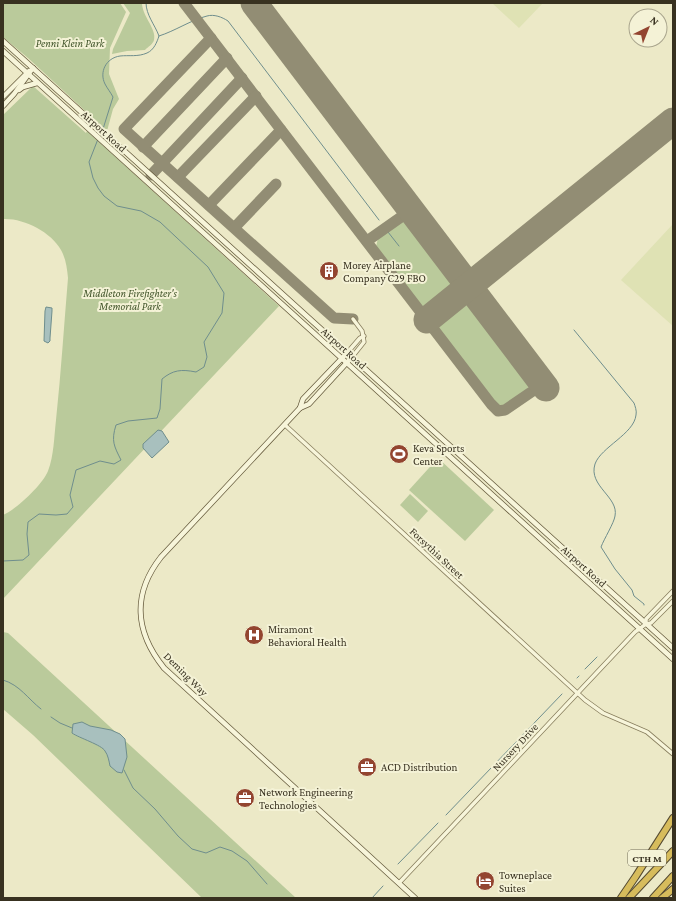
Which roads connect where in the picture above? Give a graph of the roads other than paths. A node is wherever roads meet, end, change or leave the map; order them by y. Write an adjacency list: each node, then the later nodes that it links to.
1 (3, 41): 3 (street, Airport Road)
2 (3, 51): 4 (street, Airport Road)
3 (33, 68): 4 (street); 11 (street, Airport Road)
4 (27, 74): 5 (street, Airport Road); 6 (street); 7 (street)
5 (37, 83): 6 (street); 12 (street, Airport Road)
6 (14, 94): 8 (street)
7 (3, 97)
8 (3, 106)
9 (352, 319): 10 (street)
10 (364, 336): 11 (street); 13 (street)
11 (347, 353): 12 (street, Deming Way); 13 (street, Airport Road)
12 (342, 358): 14 (street, Airport Road); 15 (street, Deming Way)
13 (352, 358): 14 (street, Deming Way); 19 (street, Airport Road)
14 (347, 363): 15 (street, Deming Way); 20 (street, Airport Road)
15 (300, 408): 16 (street, Deming Way)
16 (285, 425): 23 (street, Forsythia Street); 28 (street, Deming Way)
17 (673, 591): 19 (street)
18 (673, 600): 19 (street, Nursery Drive)
19 (646, 624): 20 (street, Nursery Drive); 21 (street, Airport Road)
20 (639, 628): 22 (street, Airport Road); 23 (street, Nursery Drive)
21 (673, 648)
22 (673, 659)
23 (577, 694): 24 (street, Forsythia Street); 28 (street, Nursery Drive)
24 (673, 754)
25 (673, 818): 31 (highway, CTH M)
26 (673, 851): 32 (highway)
27 (673, 876): 33 (highway)
28 (399, 883): 30 (street, Deming Way)
29 (673, 889): 34 (highway)
30 (415, 898)
31 (621, 898)
32 (629, 898)
33 (653, 898)
34 (662, 898)

